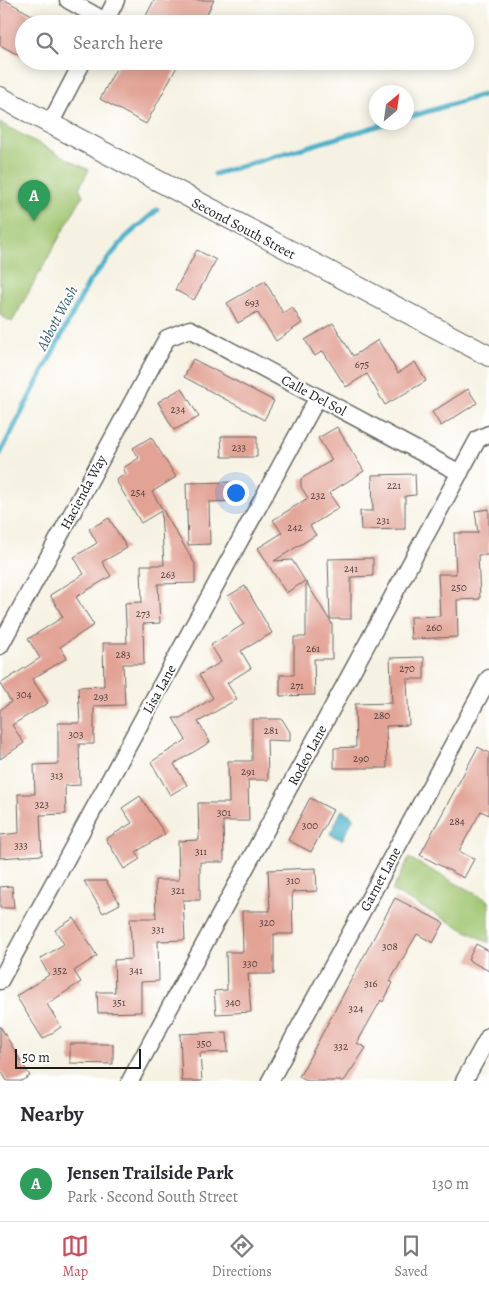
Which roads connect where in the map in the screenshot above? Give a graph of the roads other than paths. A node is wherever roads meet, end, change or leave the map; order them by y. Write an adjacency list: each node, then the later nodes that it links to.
1 (68, 0): 3 (street)
2 (116, 0): 4 (street)
3 (91, 15)
4 (108, 15)
5 (78, 70): 7 (street)
6 (0, 97): 7 (street, Second South Street)
7 (50, 124): 9 (street, Second South Street)
8 (167, 338): 10 (street, Calle Del Sol); 13 (street, Hacienda Way)
9 (489, 356)
10 (318, 397): 12 (street, Calle Del Sol); 15 (street, Lisa Lane)
11 (489, 434): 12 (street, Rodeo Lane)
12 (460, 473): 17 (street, Rodeo Lane)
13 (0, 646)
14 (489, 678): 18 (street, Garnet Lane)
15 (0, 981)
16 (489, 1036): 19 (street)
17 (130, 1081)
18 (270, 1081)
19 (464, 1081)

